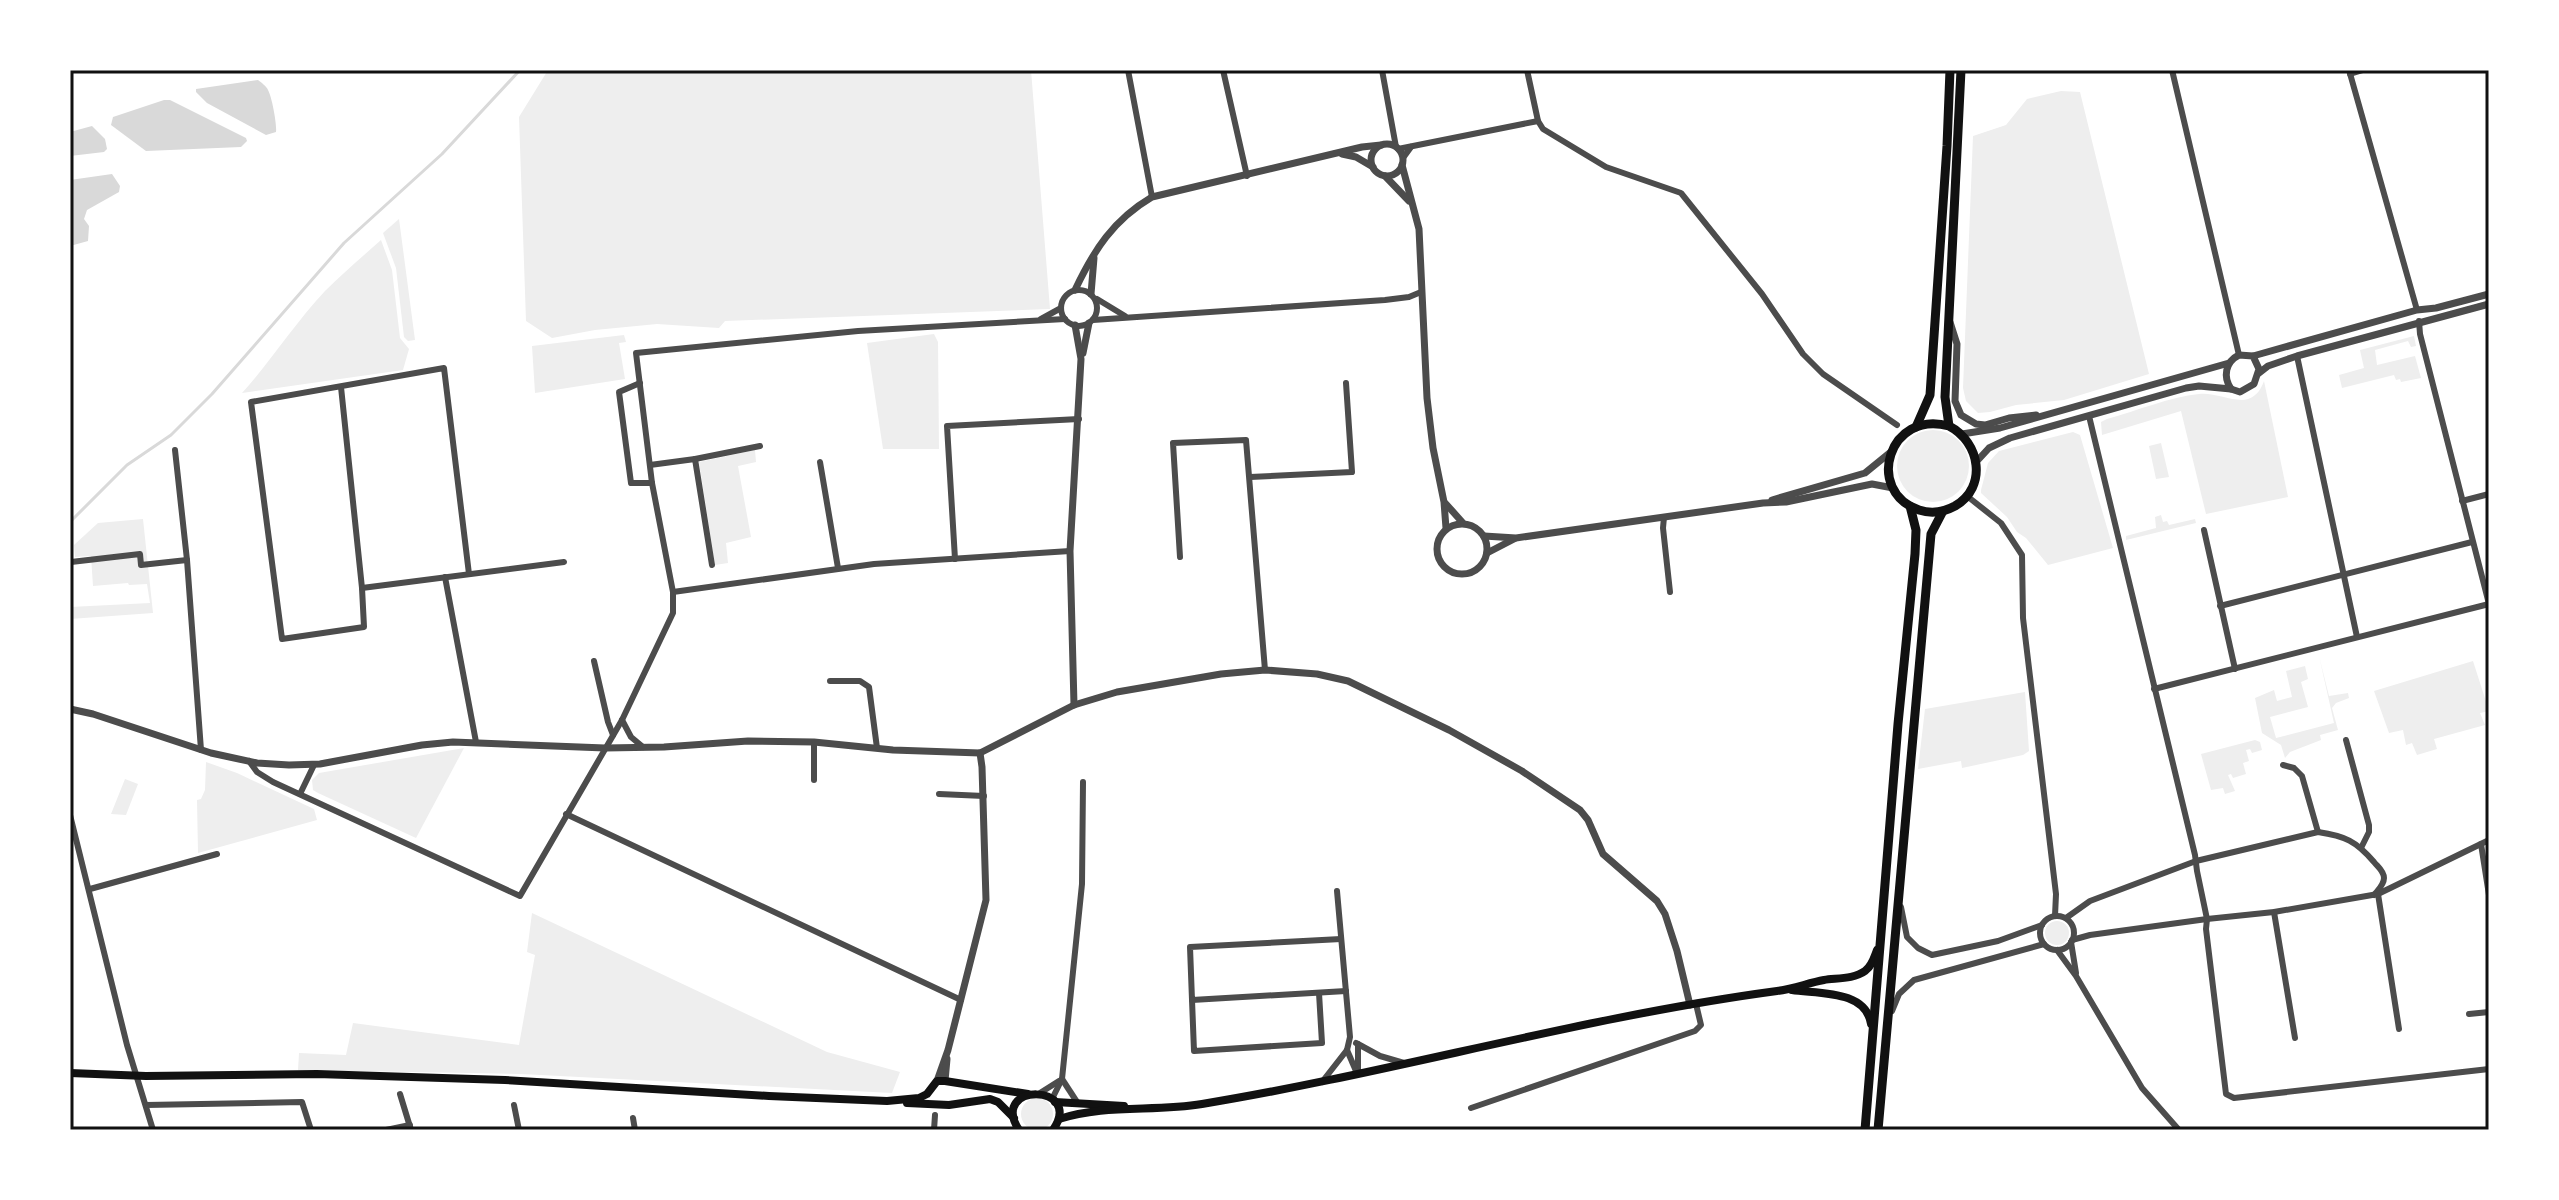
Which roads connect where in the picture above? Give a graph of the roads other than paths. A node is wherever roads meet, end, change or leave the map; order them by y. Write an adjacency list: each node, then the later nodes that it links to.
1 (1128, 70): 18 (street)
2 (1223, 70): 16 (street)
3 (1382, 70): 11 (street)
4 (1527, 70): 10 (street)
5 (1950, 70): 50 (main road)
6 (1961, 70): 33 (main road)
7 (2172, 70): 35 (street)
8 (2363, 70): 9 (street)
9 (2349, 72): 27 (street)
10 (1538, 121): 12 (street); 48 (street)
11 (1391, 146): 12 (street); 13 (street); 14 (street); 15 (street)
12 (1411, 147): 14 (street)
13 (1340, 154): 15 (street); 16 (street)
14 (1402, 162): 17 (street); 19 (street)
15 (1373, 167): 17 (street)
16 (1247, 176): 18 (street)
17 (1385, 176): 19 (street)
18 (1152, 197): 20 (street)
19 (1411, 202): 22 (street)
20 (1094, 256): 21 (street); 24 (street)
21 (1075, 290): 24 (street); 26 (street)
22 (1421, 292): 28 (street); 65 (street)
23 (2489, 294): 27 (street)
24 (1093, 296): 28 (street); 31 (street)
25 (2489, 304): 32 (street)
26 (1061, 308): 29 (street); 30 (street)
27 (2417, 310): 36 (street)
28 (1125, 316): 31 (street)
29 (1065, 319): 30 (street); 34 (street)
30 (1038, 321): 41 (street)
31 (1091, 321): 34 (street); 38 (street)
32 (2419, 321): 37 (street); 64 (street)
33 (1950, 322): 45 (street); 49 (main road)
34 (1075, 325): 38 (street)
35 (2239, 355): 36 (street); 39 (street)
36 (2253, 356): 40 (street)
37 (2297, 356): 40 (street); 86 (street)
38 (1081, 359): 47 (street)
39 (2229, 363): 44 (street); 45 (street)
40 (2259, 373): 44 (street)
41 (640, 383): 58 (street); 60 (street)
42 (1346, 383): 59 (street)
43 (341, 387): 85 (street); 88 (street); 88 (street)
44 (2231, 389): 46 (street)
45 (2050, 415): 51 (street)
46 (2089, 416): 56 (street); 98 (street)
47 (1079, 419): 76 (street); 79 (street)
48 (1897, 425)
49 (1949, 426): 50 (main road); 51 (main road)
50 (1916, 427): 54 (main road)
51 (1962, 434): 56 (main road)
52 (760, 446): 55 (street)
53 (175, 450): 80 (street)
54 (1892, 451): 61 (main road); 66 (street)
55 (695, 459): 58 (street); 83 (street)
56 (1977, 461): 63 (main road)
57 (820, 462): 84 (street)
58 (650, 465): 60 (street)
59 (1250, 477): 78 (street); 96 (street)
60 (652, 483): 89 (street)
61 (1893, 488): 66 (street); 67 (main road)
62 (2489, 494): 64 (street)
63 (1967, 496): 68 (main road); 133 (street)
64 (2462, 501): 75 (street)
65 (1444, 502): 70 (street); 71 (street)
66 (1763, 503): 69 (street)
67 (1910, 506): 68 (main road); 139 (main road)
68 (1943, 511): 131 (main road)
69 (1664, 517): 74 (street); 90 (street)
70 (1463, 523): 71 (street); 73 (street)
71 (1446, 528): 77 (street)
72 (2204, 530): 92 (street)
73 (1484, 536): 74 (street); 77 (street)
74 (1516, 538): 77 (street)
75 (2472, 542): 86 (street); 91 (street)
76 (1070, 551): 79 (street); 99 (street)
77 (1487, 553)
78 (1180, 557)
79 (955, 559): 84 (street)
80 (187, 560): 81 (street); 109 (street)
81 (71, 562)
82 (564, 562): 85 (street)
83 (712, 565)
84 (838, 568): 89 (street)
85 (469, 574): 87 (street)
86 (2343, 574): 92 (street); 93 (street)
87 (445, 577): 88 (street); 104 (street)
88 (362, 588)
89 (673, 592): 101 (street)
90 (1670, 592)
91 (2489, 604): 93 (street)
92 (2220, 606): 95 (street)
93 (2357, 637): 95 (street)
94 (594, 661): 102 (street)
95 (2235, 669): 98 (street)
96 (1265, 670): 99 (street); 148 (street)
97 (830, 681): 108 (street)
98 (2154, 689): 126 (street)
99 (1074, 705): 110 (street)
100 (70, 709): 109 (street)
101 (622, 720): 102 (street); 106 (street)
102 (613, 735): 107 (street)
103 (2346, 740): 124 (street)
104 (476, 742): 107 (street); 112 (street)
105 (814, 742): 106 (street); 108 (street); 114 (street)
106 (643, 747): 107 (street)
107 (605, 748): 119 (street)
108 (877, 748): 110 (street)
109 (201, 750): 111 (street)
110 (980, 753): 118 (street)
111 (249, 761): 112 (street); 116 (street)
112 (314, 765): 116 (street)
113 (2283, 765): 121 (street)
114 (814, 780)
115 (1083, 782): 162 (street)
116 (300, 794): 119 (street)
117 (939, 794): 118 (street)
118 (984, 796): 146 (street)
119 (566, 814): 146 (street)
120 (70, 815): 127 (street)
121 (2318, 832): 124 (street); 126 (street)
122 (2489, 840): 123 (street)
123 (2481, 844): 129 (street); 130 (street)
124 (2361, 848): 129 (street)
125 (217, 854): 127 (street)
126 (2196, 861): 134 (street); 135 (street)
127 (90, 889): 171 (street)
128 (1337, 891): 137 (street)
129 (2376, 894): 132 (street); 152 (street)
130 (2489, 895)
131 (1899, 900): 136 (street); 151 (main road)
132 (2274, 912): 135 (street); 155 (street)
133 (2055, 916): 134 (street); 136 (street)
134 (2066, 918): 138 (street)
135 (2207, 919): 138 (street); 159 (street)
136 (2042, 925): 140 (street)
137 (1341, 939): 144 (street); 147 (street)
138 (2072, 941): 141 (street); 142 (street)
139 (1880, 942): 143 (main road); 153 (main road)
140 (2044, 944): 141 (street); 151 (street)
141 (2057, 950): 142 (street)
142 (2076, 976): 191 (street)
143 (1787, 990): 148 (main road); 153 (main road)
144 (1346, 991): 145 (street); 154 (street)
145 (1319, 993): 147 (street); 147 (street)
146 (961, 1000): 164 (street)
147 (1192, 1000)
148 (1693, 1005): 158 (main road); 174 (street)
149 (2489, 1012): 150 (street)
150 (2469, 1014)
151 (1888, 1022): 190 (main road)
152 (2399, 1029)
153 (1873, 1036): 189 (main road)
154 (1350, 1037): 156 (street); 157 (street)
155 (2295, 1038)
156 (1358, 1044): 158 (street); 161 (street)
157 (1347, 1050): 161 (street); 163 (street)
158 (1404, 1063): 161 (main road)
159 (2489, 1069)
160 (70, 1073): 169 (main road)
161 (1358, 1074): 163 (main road)
162 (1062, 1079): 165 (street); 168 (street); 170 (street)
163 (1322, 1082): 175 (main road)
164 (938, 1083): 167 (main road); 169 (main road); 173 (main road)
165 (1040, 1093): 167 (main road); 168 (main road)
166 (400, 1094): 180 (street)
167 (1028, 1094): 178 (main road)
168 (1054, 1100): 170 (main road); 179 (main road)
169 (887, 1101): 173 (main road)
170 (1077, 1102): 175 (main road)
171 (146, 1105): 181 (street); 182 (street)
172 (514, 1105): 184 (street)
173 (940, 1105): 178 (main road)
174 (1471, 1108)
175 (1140, 1109): 179 (main road)
176 (935, 1115): 186 (street)
177 (633, 1118): 185 (street)
178 (1014, 1118): 187 (main road)
179 (1059, 1119): 188 (main road)
180 (410, 1127): 183 (street)
181 (153, 1130)
182 (311, 1130)
183 (386, 1130)
184 (519, 1130)
185 (635, 1130)
186 (934, 1130)
187 (1019, 1130)
188 (1053, 1130)
189 (1865, 1130)
190 (1878, 1130)
191 (2179, 1130)

